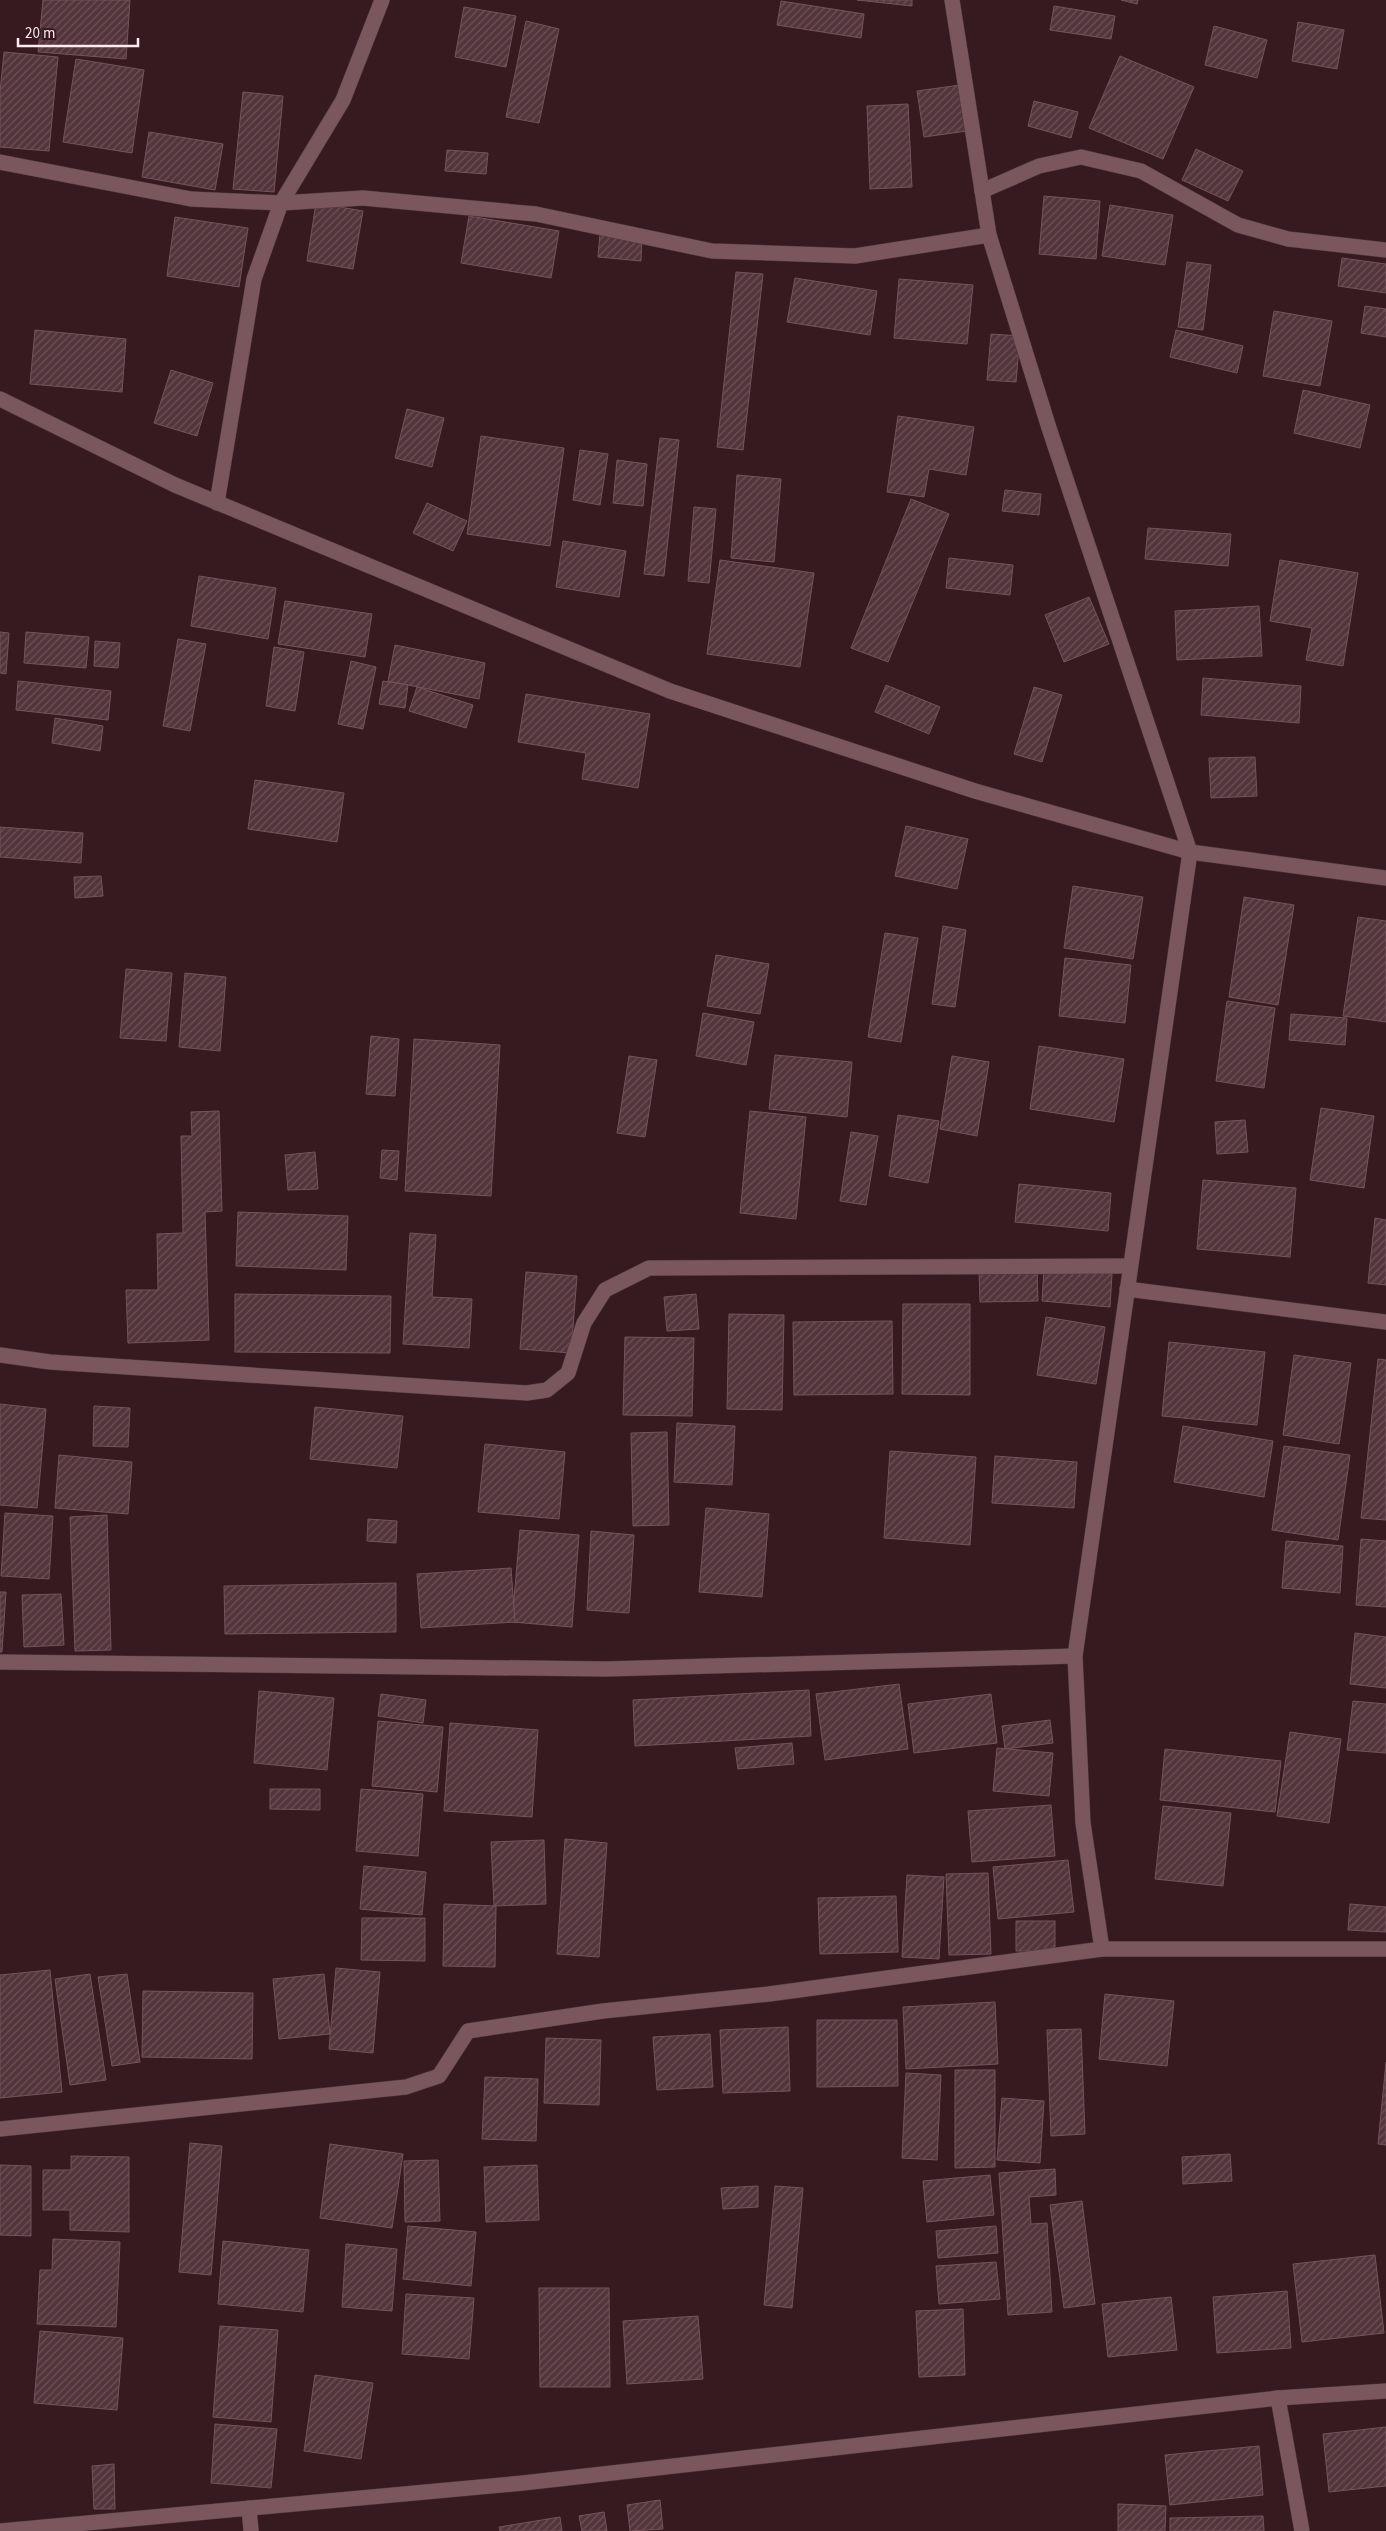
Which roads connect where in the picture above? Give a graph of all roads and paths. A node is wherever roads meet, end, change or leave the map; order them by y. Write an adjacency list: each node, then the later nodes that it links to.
1 (382, 0): 5 (street)
2 (952, 0): 4 (street)
3 (0, 162): 5 (street)
4 (982, 191): 6 (street); 7 (street)
5 (281, 203): 6 (street); 9 (street)
6 (989, 235): 10 (street)
7 (1386, 250)
8 (0, 399): 9 (street)
9 (217, 502): 10 (street)
10 (1190, 852): 11 (street); 12 (street)
11 (1386, 878)
12 (1130, 1266): 13 (street); 15 (street)
13 (1127, 1289): 14 (street); 16 (street)
14 (1386, 1322)
15 (0, 1355)
16 (1075, 1656): 17 (street); 18 (street)
17 (0, 1662)
18 (1102, 1949): 19 (street); 20 (street)
19 (1386, 1949)
20 (0, 2129)
21 (1386, 2391): 22 (street)
22 (1278, 2398): 23 (street); 26 (street)
23 (249, 2508): 24 (street); 25 (street)
24 (0, 2531)
25 (251, 2531)
26 (1302, 2531)

